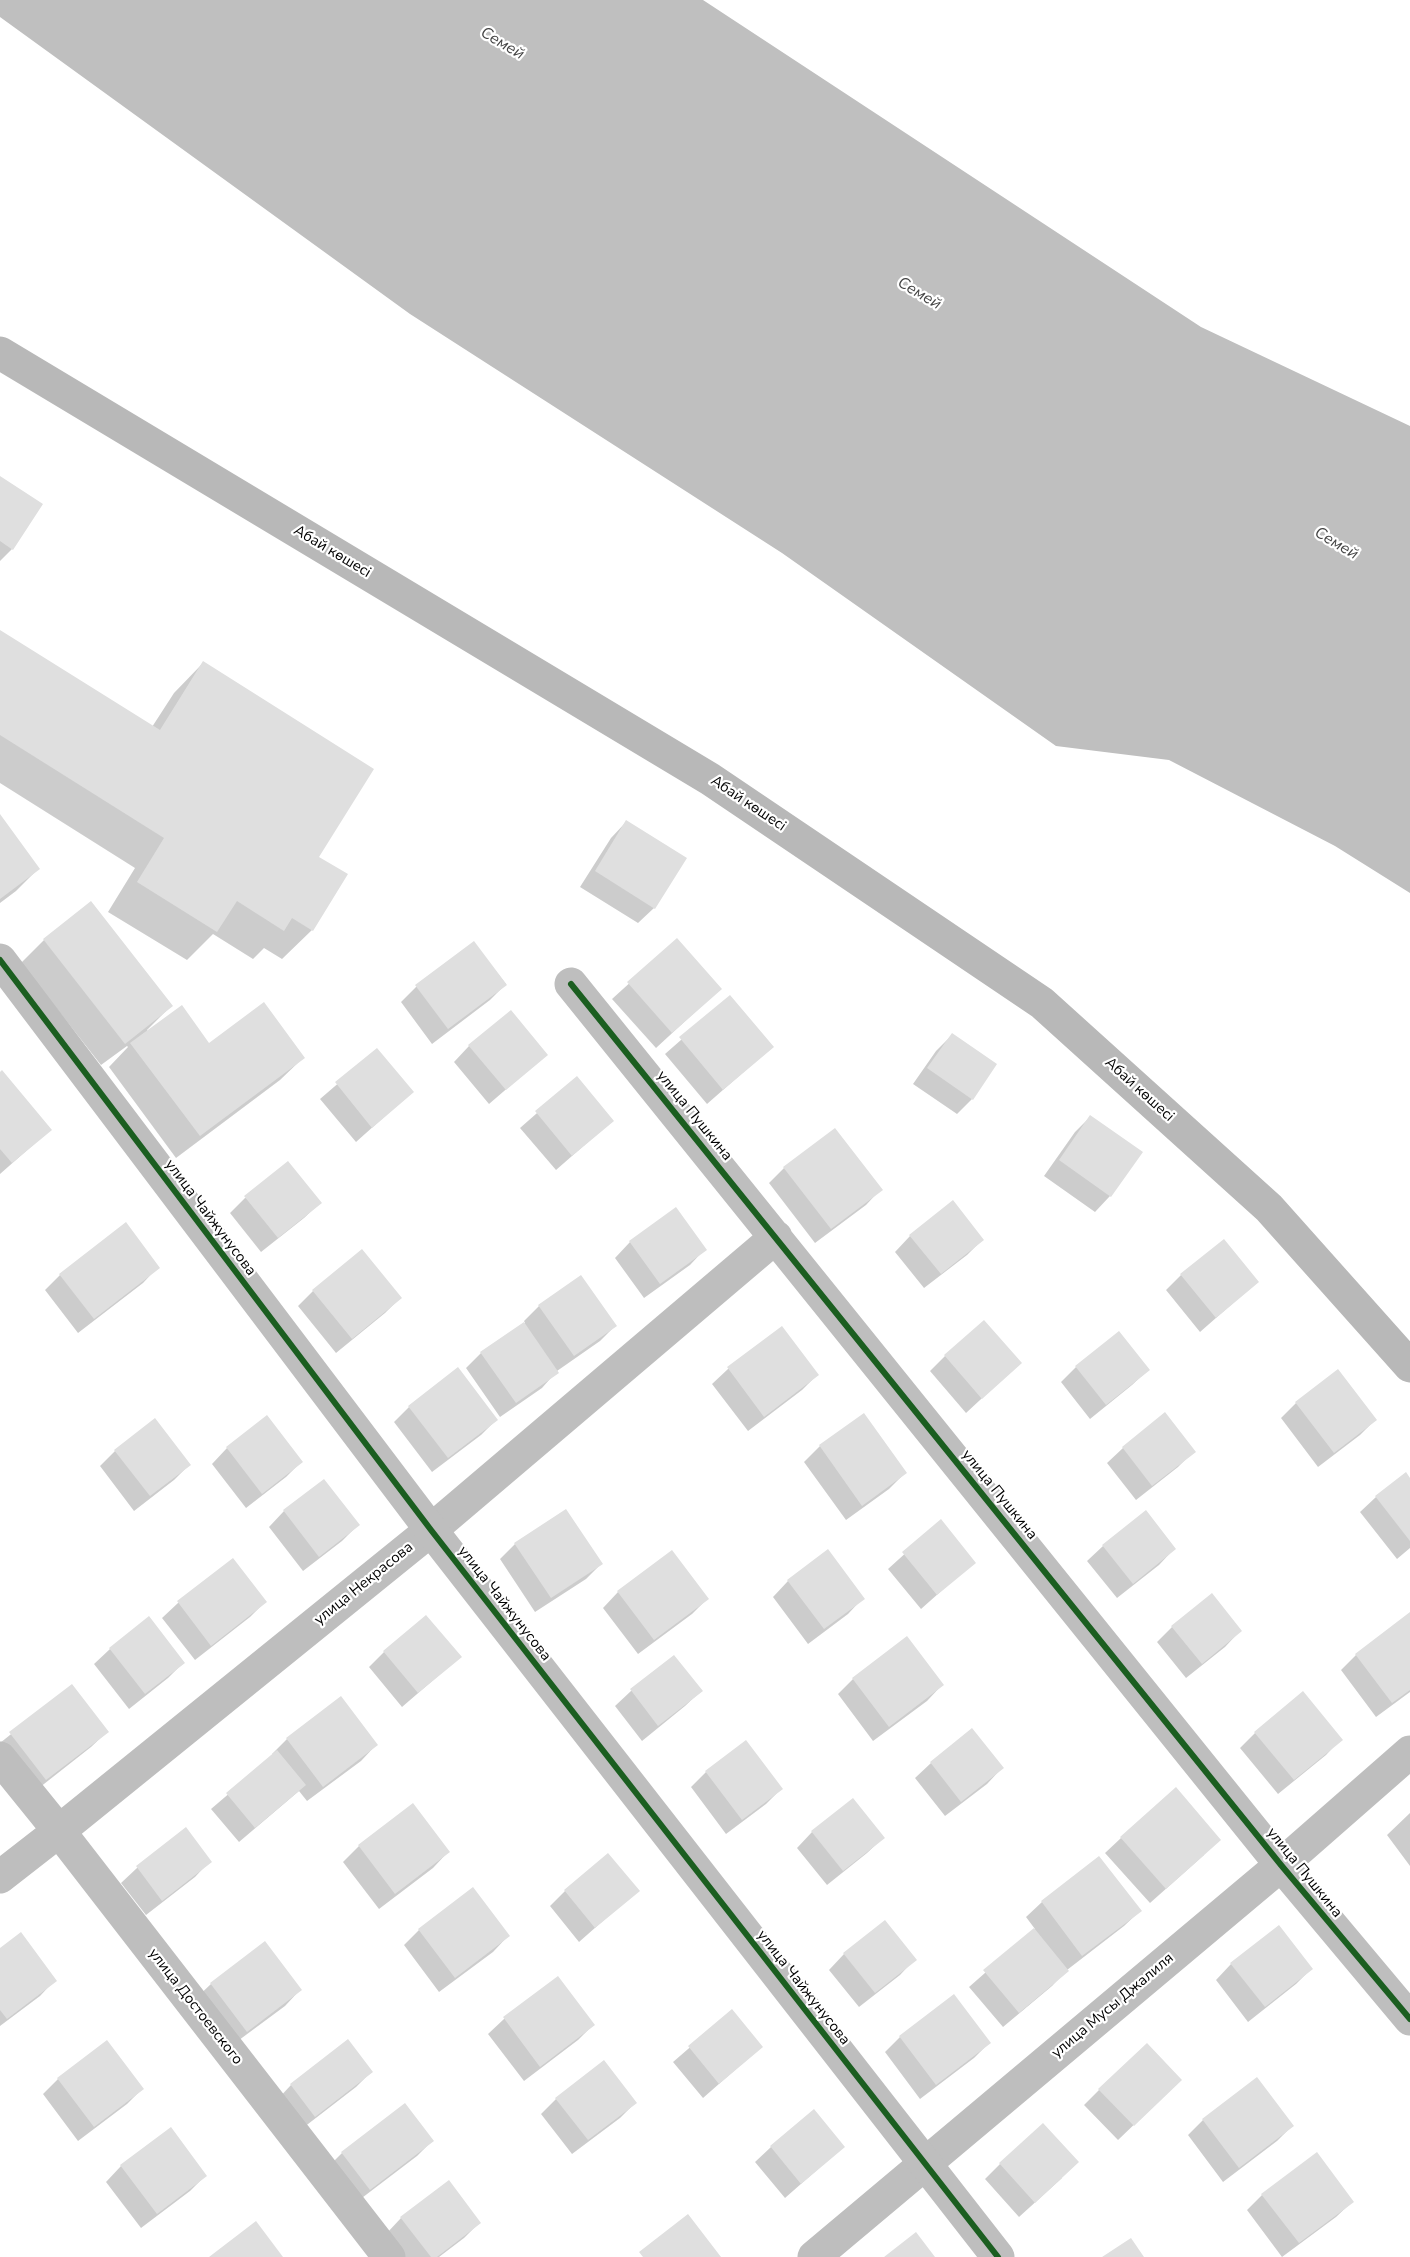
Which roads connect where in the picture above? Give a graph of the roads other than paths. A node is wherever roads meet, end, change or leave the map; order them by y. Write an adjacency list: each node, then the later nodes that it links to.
1 (0, 353): 5 (main road, Абай көшесі)
2 (0, 960): 6 (street, улица Чайжунусова)
3 (571, 984): 4 (street, улица Пушкина)
4 (776, 1237): 6 (street, улица Некрасова); 10 (street, улица Пушкина)
5 (1410, 1366)
6 (431, 1530): 9 (street, улица Некрасова); 13 (street, улица Чайжунусова)
7 (1410, 1752): 10 (street, улица Мусы Джалиля)
8 (0, 1758): 9 (street, улица Достоевского)
9 (59, 1831): 11 (street, улица Некрасова); 14 (street, улица Достоевского)
10 (1281, 1865): 12 (street, улица Пушкина); 13 (street, улица Мусы Джалиля)
11 (0, 1877)
12 (1410, 2019)
13 (924, 2163): 15 (street, улица Мусы Джалиля); 16 (street, улица Чайжунусова)
14 (389, 2257)
15 (814, 2257)
16 (998, 2257)

